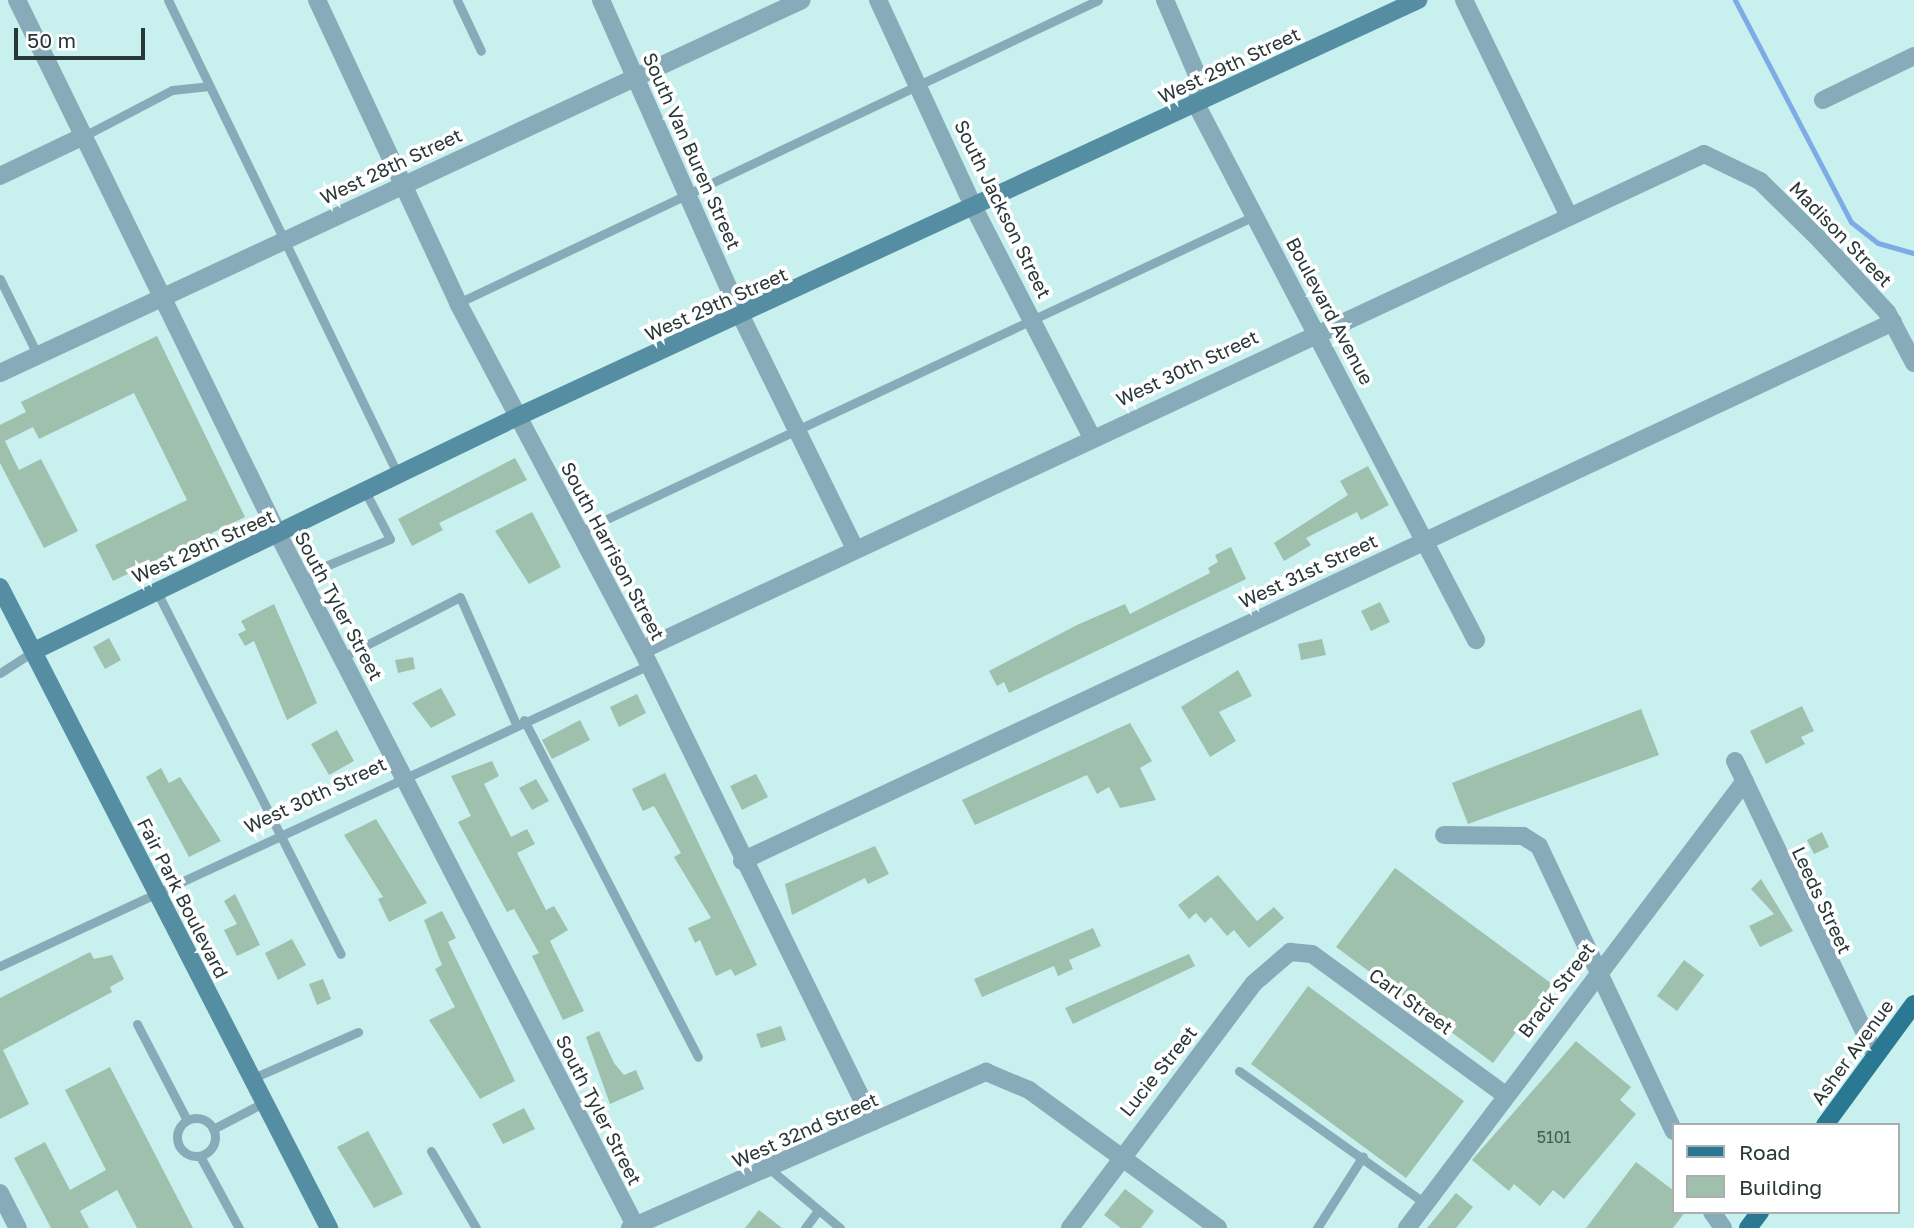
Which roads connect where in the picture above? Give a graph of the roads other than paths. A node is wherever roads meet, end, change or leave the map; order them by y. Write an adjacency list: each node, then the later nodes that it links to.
1 (17, 0): 19 (street, South Tyler Street)
2 (168, 0): 16 (lane)
3 (317, 0): 22 (street, South Harrison Street)
4 (457, 0): 12 (lane)
5 (601, 0): 14 (street, South Van Buren Street)
6 (802, 0): 14 (street, West 28th Street)
7 (878, 0): 15 (street, South Jackson Street)
8 (1098, 0): 15 (lane)
9 (1166, 0): 18 (street, Boulevard Avenue)
10 (1418, 0): 18 (street, West 29th Street)
11 (1464, 0): 25 (street)
12 (481, 51)
13 (1914, 56): 17 (street)
14 (636, 75): 22 (street, West 28th Street); 23 (street, South Van Buren Street)
15 (919, 82): 23 (lane); 24 (street, South Jackson Street)
16 (209, 86): 19 (lane); 27 (lane)
17 (1823, 100)
18 (1196, 104): 24 (street, West 29th Street); 26 (street, Boulevard Avenue)
19 (84, 136): 20 (street); 29 (street, South Tyler Street)
20 (0, 176)
21 (1752, 176): 25 (street, West 30th Street); 33 (street, Madison Street)
22 (405, 182): 27 (street, West 28th Street); 30 (street, South Harrison Street)
23 (689, 190): 30 (lane); 31 (street, South Van Buren Street)
24 (974, 208): 31 (street, West 29th Street); 32 (street, South Jackson Street)
25 (1568, 214): 34 (street, West 30th Street)
26 (1256, 215): 32 (lane); 34 (street, Boulevard Avenue)
27 (283, 240): 29 (street, West 28th Street); 41 (lane)
28 (0, 279): 35 (lane)
29 (162, 298): 35 (street, West 28th Street); 44 (street, South Tyler Street)
30 (458, 303): 38 (street, South Harrison Street)
31 (741, 316): 38 (street, West 29th Street); 39 (street, South Van Buren Street)
32 (1033, 317): 39 (lane); 40 (street, South Jackson Street)
33 (1893, 322): 36 (street, Madison Street); 45 (street, West 31st Street)
34 (1317, 331): 40 (street, West 30th Street); 45 (street, Boulevard Avenue)
35 (37, 354): 37 (street, West 28th Street)
36 (1914, 363)
37 (0, 373)
38 (519, 416): 41 (street, West 29th Street); 43 (street, South Harrison Street)
39 (798, 426): 43 (lane); 46 (street, South Van Buren Street)
40 (1091, 436): 46 (street, West 30th Street)
41 (399, 477): 42 (street, West 29th Street)
42 (366, 493): 44 (street, West 29th Street); 47 (lane)
43 (577, 533): 53 (street, South Harrison Street)
44 (279, 536): 47 (street, South Tyler Street); 49 (street, West 29th Street)
45 (1427, 539): 50 (street, Boulevard Avenue); 61 (street, West 31st Street)
46 (854, 547): 53 (street, West 30th Street)
47 (306, 583): 52 (street, South Tyler Street)
48 (0, 587): 51 (street, Fair Park Boulevard)
49 (156, 590): 51 (street, West 29th Street); 59 (lane)
50 (1476, 640)
51 (33, 651): 54 (lane); 62 (street, Fair Park Boulevard)
52 (343, 657): 55 (lane); 57 (street, South Tyler Street)
53 (646, 658): 55 (lane, West 30th Street); 61 (street, South Harrison Street)
54 (0, 673)
55 (520, 722): 57 (lane, West 30th Street); 71 (lane)
56 (1735, 761): 58 (street, Leeds Street)
57 (404, 776): 59 (lane, West 30th Street); 89 (street, South Tyler Street)
58 (1745, 782): 66 (street, Brack Street); 70 (street, Leeds Street)
59 (279, 834): 62 (lane, West 30th Street); 64 (lane)
60 (1444, 835): 66 (street)
61 (742, 860): 77 (street, South Harrison Street)
62 (156, 891): 65 (lane, West 30th Street); 73 (street, Fair Park Boulevard)
63 (1290, 952): 74 (street, Carl Street); 82 (street, Lucie Street)
64 (341, 954)
65 (0, 966)
66 (1600, 968): 74 (street, Brack Street); 79 (street)
67 (1914, 1004): 70 (main road, Asher Avenue)
68 (137, 1024): 76 (lane)
69 (358, 1032): 73 (lane)
70 (1875, 1055): 78 (main road, Asher Avenue)
71 (698, 1058)
72 (1239, 1071): 84 (lane)
73 (251, 1079): 75 (street, Fair Park Boulevard)
74 (1504, 1094): 87 (street, Brack Street)
75 (262, 1103): 80 (lane); 92 (street, Fair Park Boulevard)
76 (187, 1120): 80 (lane); 83 (lane)
77 (873, 1122): 82 (street, West 32nd Street); 85 (street, West 32nd Street)
78 (1826, 1123)
79 (1672, 1126)
80 (213, 1129): 83 (lane)
81 (431, 1151): 93 (lane)
82 (1119, 1155): 96 (street, Lucie Street); 97 (street)
83 (200, 1156): 91 (lane)
84 (1363, 1156): 87 (lane); 98 (lane)
85 (771, 1170): 88 (lane); 89 (street, West 32nd Street)
86 (0, 1193): 90 (street)
87 (1425, 1203): 99 (street, Brack Street)
88 (818, 1211): 94 (lane); 95 (lane)
89 (633, 1227)
90 (18, 1228)
91 (239, 1228)
92 (329, 1228)
93 (476, 1228)
94 (805, 1228)
95 (840, 1228)
96 (1070, 1228)
97 (1218, 1228)
98 (1317, 1228)
99 (1406, 1228)

